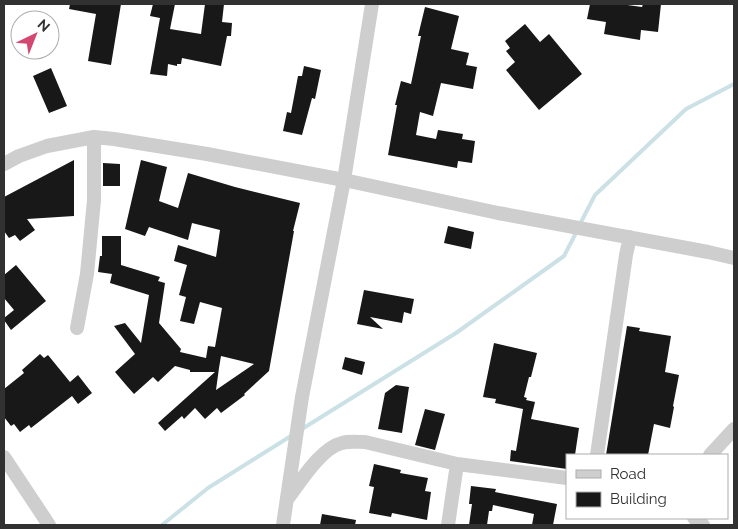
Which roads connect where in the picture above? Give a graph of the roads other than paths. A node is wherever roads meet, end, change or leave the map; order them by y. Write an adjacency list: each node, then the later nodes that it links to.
1 (372, 4): 4 (street)
2 (94, 138): 3 (street); 4 (street); 7 (street)
3 (4, 164)
4 (344, 180): 5 (street); 14 (street)
5 (630, 238): 6 (street); 9 (street)
6 (734, 258)
7 (77, 328)
8 (734, 429): 10 (street)
9 (597, 454)
10 (711, 454)
11 (4, 457): 15 (street)
12 (457, 464): 13 (street); 14 (street); 17 (street)
13 (566, 478)
14 (287, 499): 16 (street)
15 (49, 525)
16 (283, 525)
17 (448, 525)

